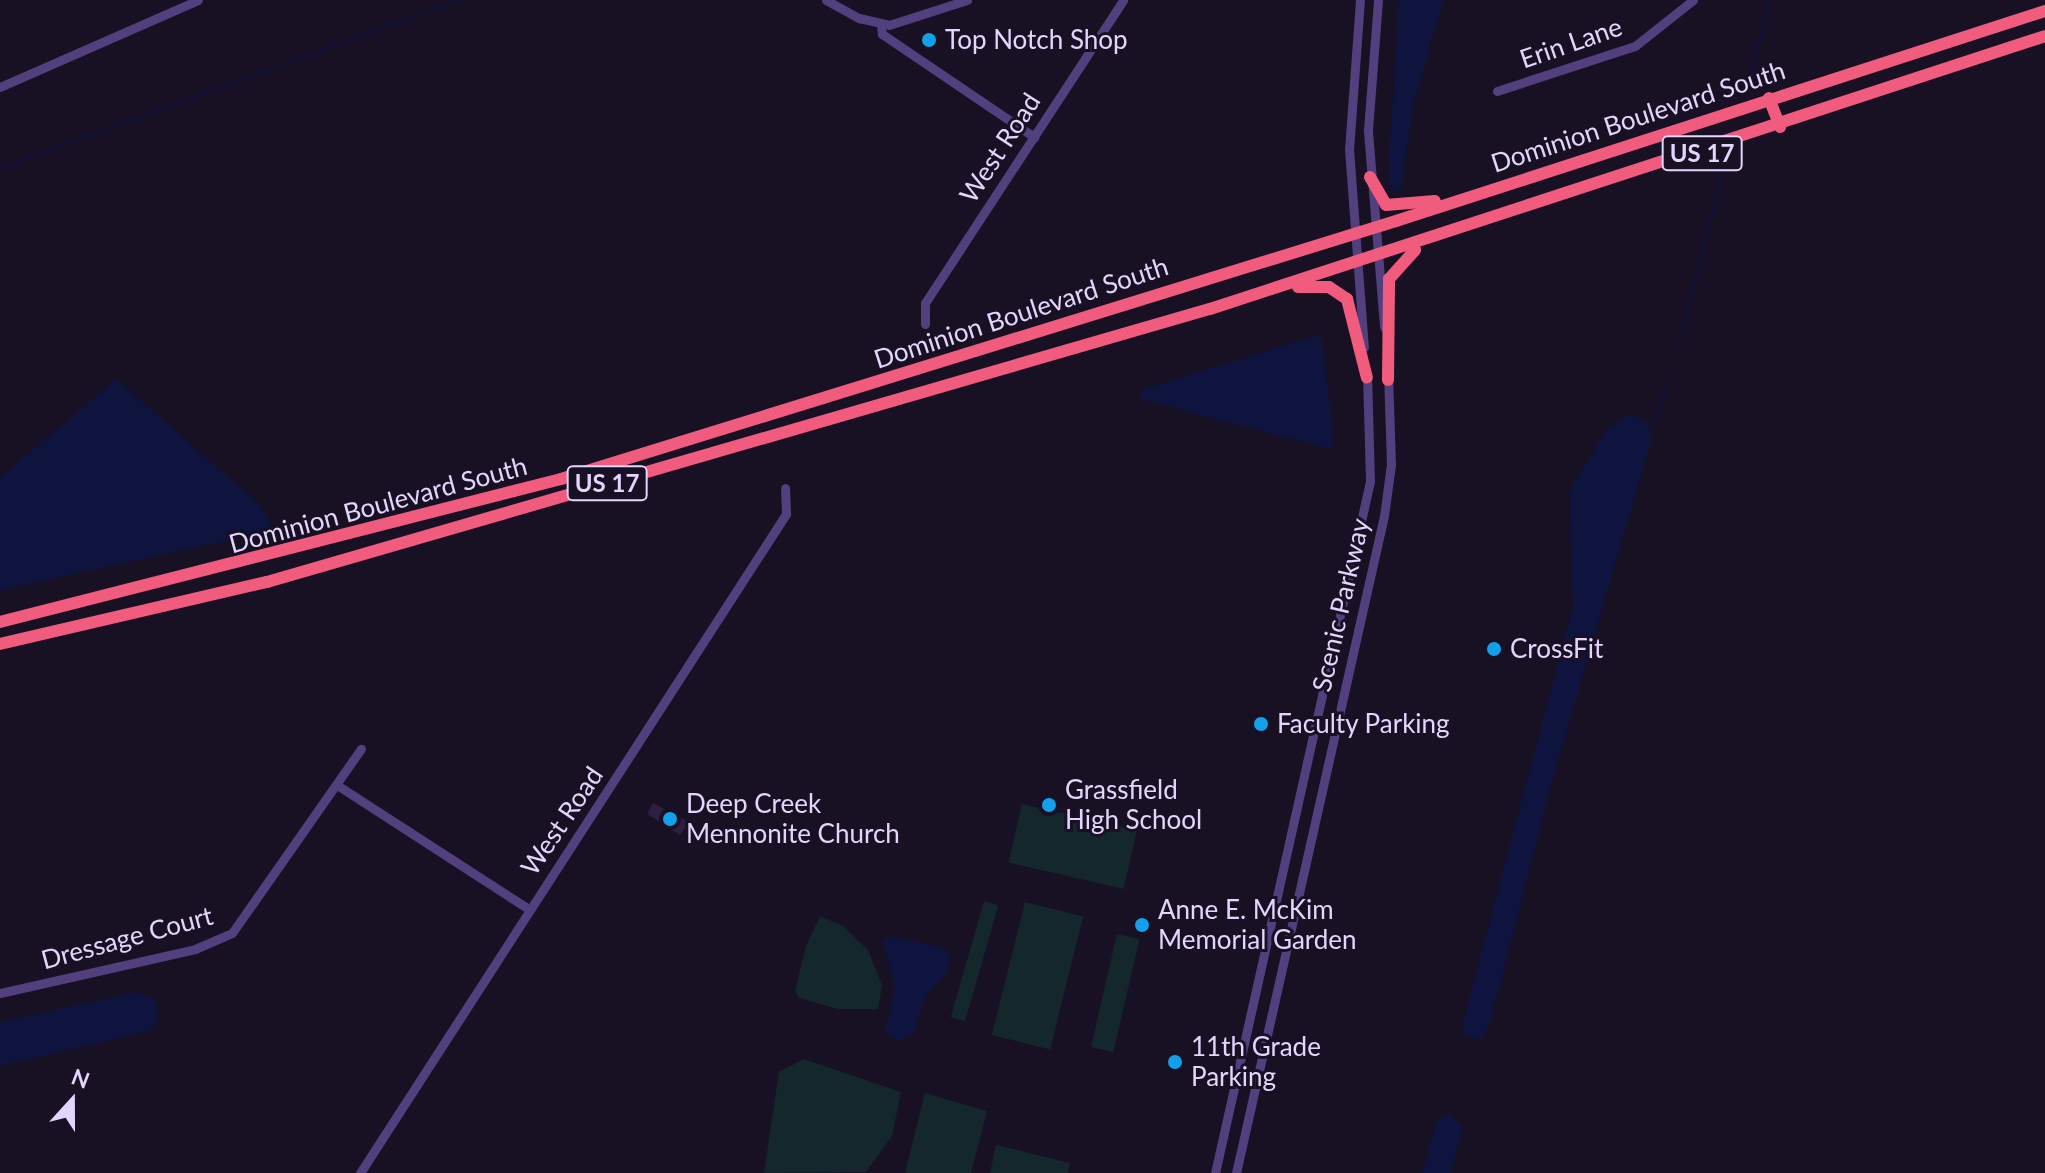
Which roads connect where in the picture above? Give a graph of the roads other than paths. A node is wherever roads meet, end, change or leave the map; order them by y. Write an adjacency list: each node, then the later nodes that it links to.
1 (198, 0): 11 (street)
2 (826, 0): 9 (street)
3 (967, 0): 9 (street)
4 (1123, 0): 15 (street, West Road)
5 (1360, 0): 19 (street, Scenic Parkway)
6 (1378, 0): 16 (street, Scenic Parkway)
7 (1693, 0): 12 (street, Erin Lane)
8 (2045, 11): 13 (highway, Dominion Boulevard South / US 17)
9 (881, 25): 15 (street)
10 (2045, 36): 14 (highway, Dominion Boulevard South / US 17)
11 (0, 87)
12 (1497, 91)
13 (1769, 98): 14 (highway); 17 (highway, Dominion Boulevard South / US 17)
14 (1780, 127): 20 (highway, Dominion Boulevard South / US 17)
15 (1034, 137): 24 (street, West Road)
16 (1370, 177): 17 (highway); 18 (street, Scenic Parkway)
17 (1477, 193): 18 (highway, Dominion Boulevard South / US 17)
18 (1374, 228): 19 (highway, Dominion Boulevard South / US 17); 21 (street, Scenic Parkway)
19 (1354, 231): 22 (street, Scenic Parkway); 25 (highway, Dominion Boulevard South / US 17)
20 (1456, 233): 21 (highway, Dominion Boulevard South / US 17); 28 (highway)
21 (1377, 256): 22 (highway, Dominion Boulevard South / US 17); 28 (street, Scenic Parkway)
22 (1355, 261): 23 (highway, Dominion Boulevard South / US 17); 27 (street, Scenic Parkway)
23 (1237, 300): 26 (highway, Dominion Boulevard South / US 17); 27 (highway)
24 (925, 324)
25 (1030, 333): 26 (highway); 30 (highway, Dominion Boulevard South / US 17)
26 (1036, 359): 31 (highway, US 17)
27 (1367, 378): 37 (street, Scenic Parkway)
28 (1388, 380): 38 (street, Scenic Parkway)
29 (785, 488): 34 (street, West Road)
30 (0, 622)
31 (0, 644)
32 (361, 749): 33 (street, Dressage Court)
33 (337, 785): 34 (street); 35 (street, Dressage Court)
34 (529, 909): 36 (street, West Road)
35 (0, 993)
36 (360, 1173)
37 (1215, 1173)
38 (1236, 1173)

